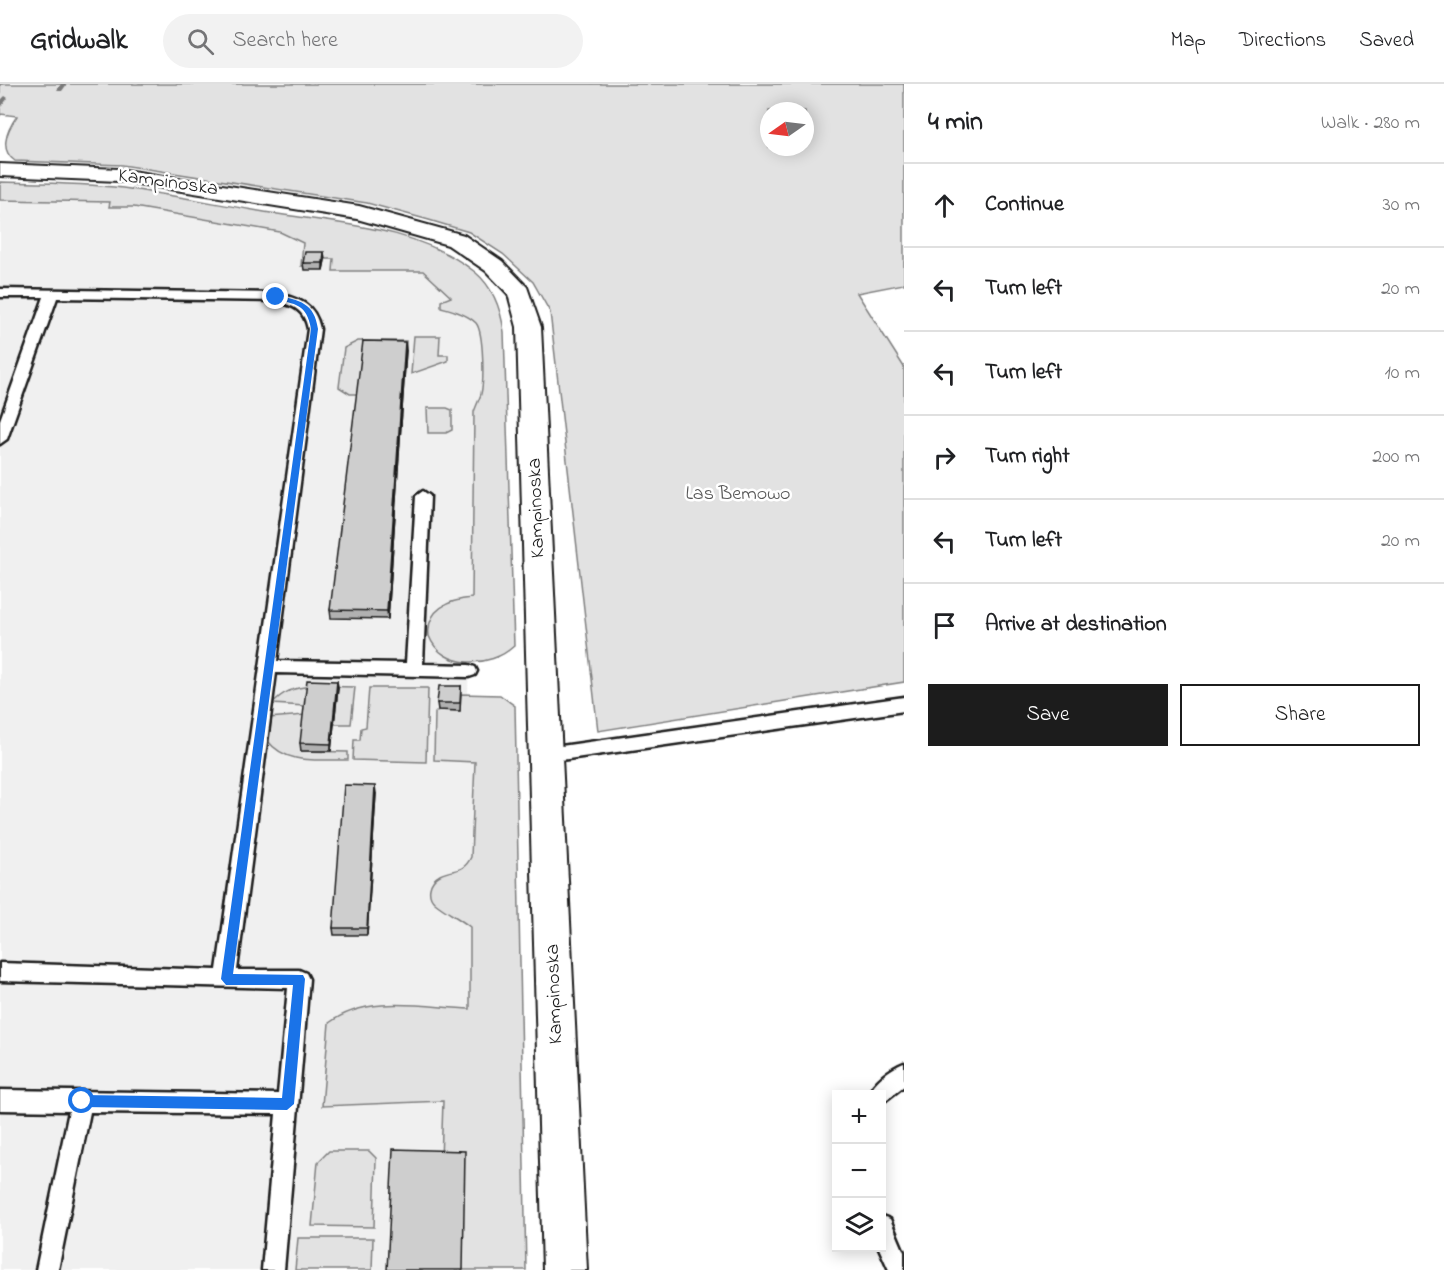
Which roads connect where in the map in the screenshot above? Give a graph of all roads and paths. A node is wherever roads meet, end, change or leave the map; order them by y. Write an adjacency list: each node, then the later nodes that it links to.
1 (0, 170): 10 (street, Kampinoska)
2 (0, 293): 3 (lane)
3 (52, 293): 4 (lane); 6 (lane)
4 (0, 440)
5 (423, 496): 7 (lane)
6 (269, 667): 7 (lane); 12 (lane)
7 (414, 670): 8 (lane)
8 (469, 671)
9 (904, 704): 10 (lane)
10 (547, 755): 21 (street, Kampinoska)
11 (0, 972): 12 (lane)
12 (226, 979): 17 (lane)
13 (904, 1074): 14 (lane)
14 (885, 1090)
15 (0, 1100): 16 (lane)
16 (82, 1101): 17 (lane); 19 (lane)
17 (287, 1104): 20 (lane)
18 (886, 1237): 22 (lane)
19 (47, 1270)
20 (273, 1270)
21 (565, 1270)
22 (900, 1270)

